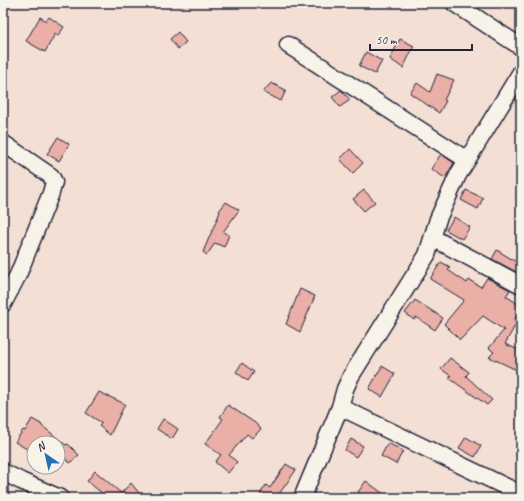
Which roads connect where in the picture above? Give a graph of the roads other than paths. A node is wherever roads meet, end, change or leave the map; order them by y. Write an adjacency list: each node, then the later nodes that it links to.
1 (454, 3): 3 (street)
2 (288, 45): 6 (street)
3 (521, 46)
4 (521, 72): 6 (street)
5 (3, 143): 9 (street)
6 (467, 160): 7 (street)
7 (433, 238): 8 (street); 10 (street)
8 (521, 285)
9 (3, 304)
10 (340, 407): 12 (street); 13 (street)
11 (3, 472): 14 (street)
12 (521, 494)
13 (308, 496)
14 (60, 498)

